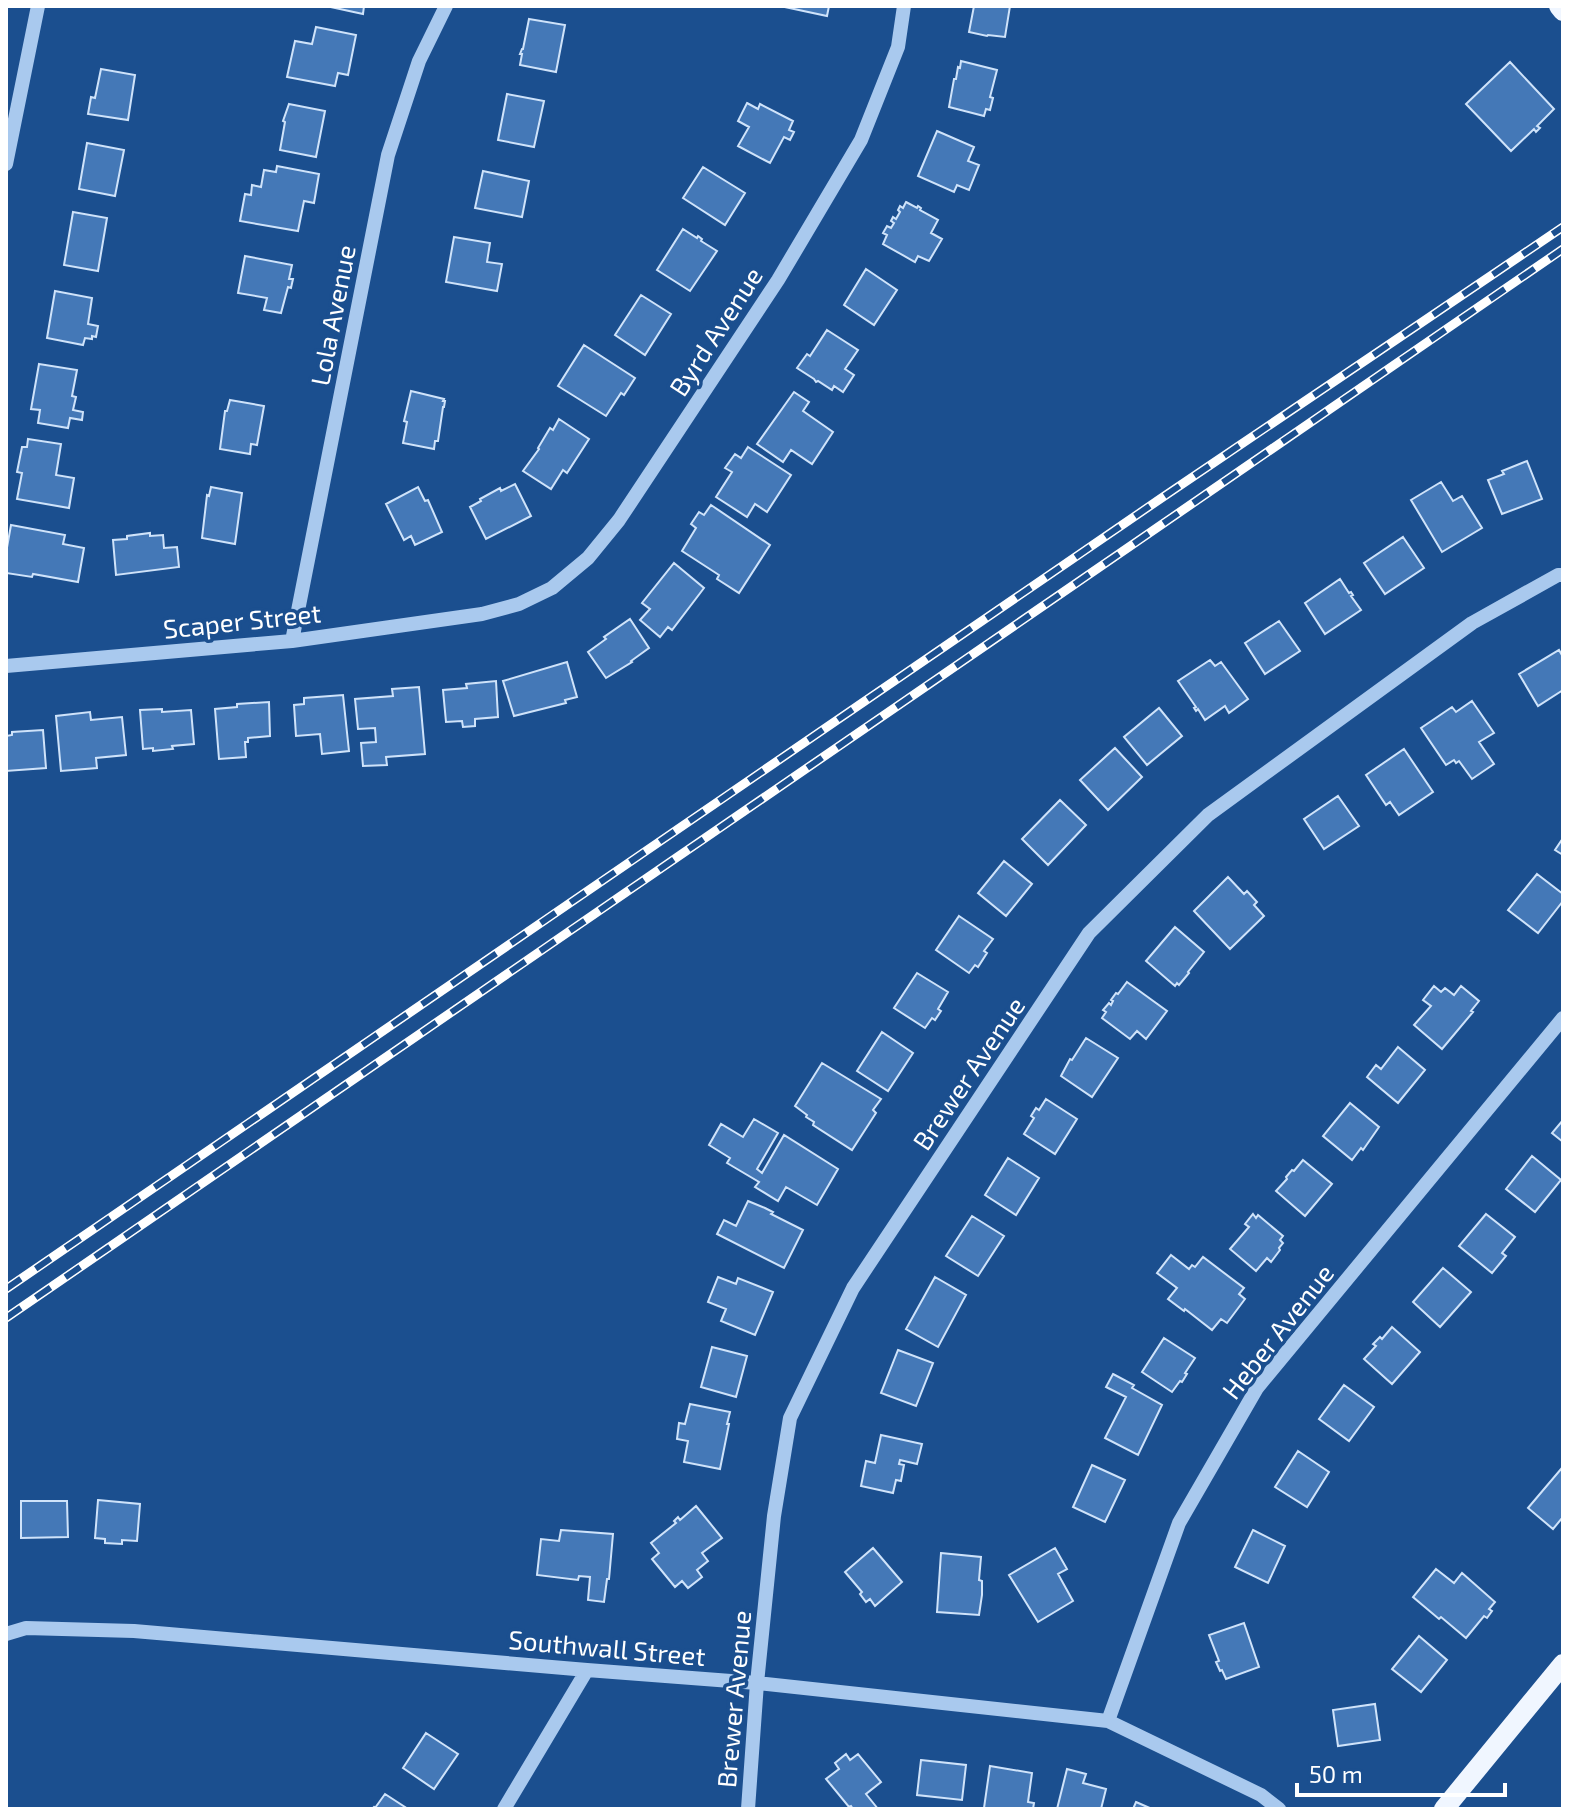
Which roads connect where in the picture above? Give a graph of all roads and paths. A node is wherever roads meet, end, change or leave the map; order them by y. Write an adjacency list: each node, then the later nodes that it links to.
1 (38, 6): 6 (street)
2 (446, 6): 9 (street, Lola Avenue)
3 (904, 6): 8 (street, Byrd Avenue)
4 (1559, 6): 5 (main road)
5 (1563, 11)
6 (6, 164)
7 (1563, 575): 15 (street, Brewer Avenue)
8 (482, 614): 9 (street, Scaper Street)
9 (292, 641): 10 (street, Scaper Street)
10 (6, 666)
11 (1563, 1018): 16 (street, Heber Avenue)
12 (6, 1634): 14 (street, Southwall Street)
13 (1563, 1664): 20 (main road)
14 (587, 1670): 15 (street, Southwall Street); 17 (street)
15 (757, 1683): 16 (street, Southwall Street); 18 (street, Brewer Avenue)
16 (1108, 1721): 19 (street, Southwall Street)
17 (504, 1809)
18 (748, 1809)
19 (1279, 1809)
20 (1444, 1809)

